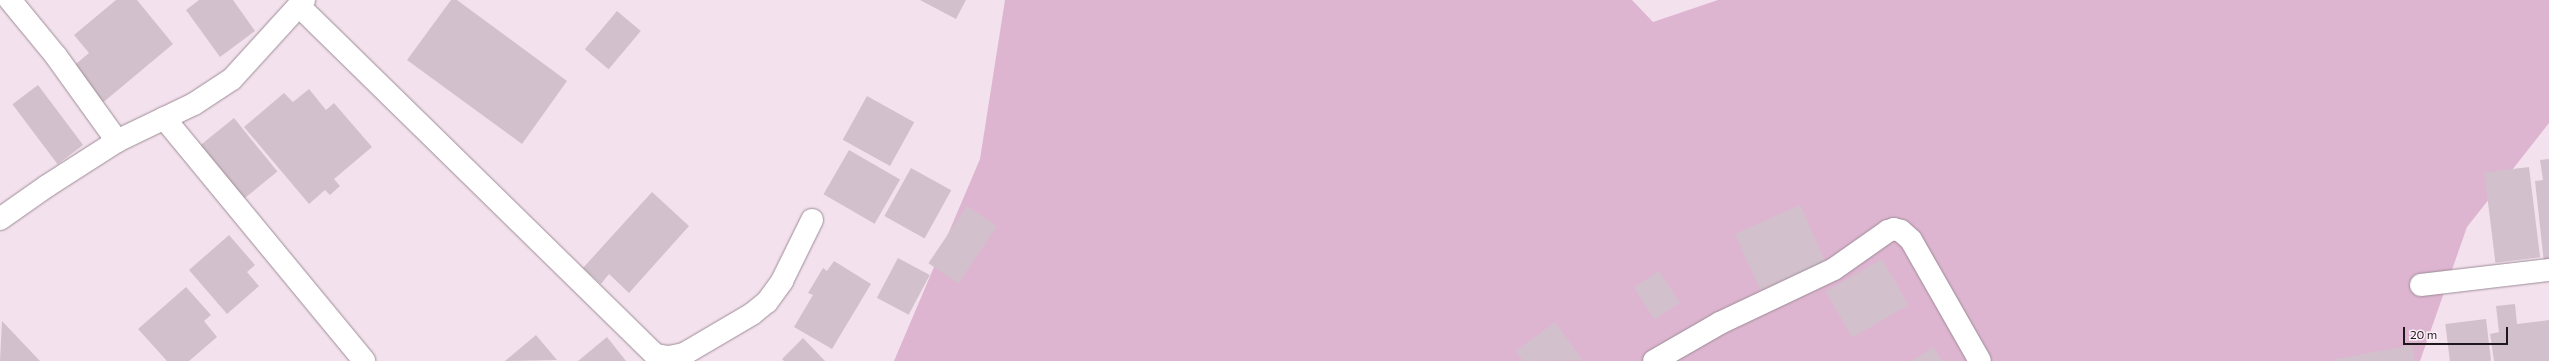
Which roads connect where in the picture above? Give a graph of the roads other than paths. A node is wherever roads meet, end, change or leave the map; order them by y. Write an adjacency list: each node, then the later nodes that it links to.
1 (10, 0): 4 (street)
2 (301, 3): 3 (street); 6 (street)
3 (164, 118): 4 (street); 9 (street)
4 (117, 141): 5 (street)
5 (0, 219)
6 (812, 220)
7 (2549, 270): 8 (street)
8 (2421, 285)
9 (364, 361)
10 (1654, 361): 11 (street)
11 (1980, 361)

